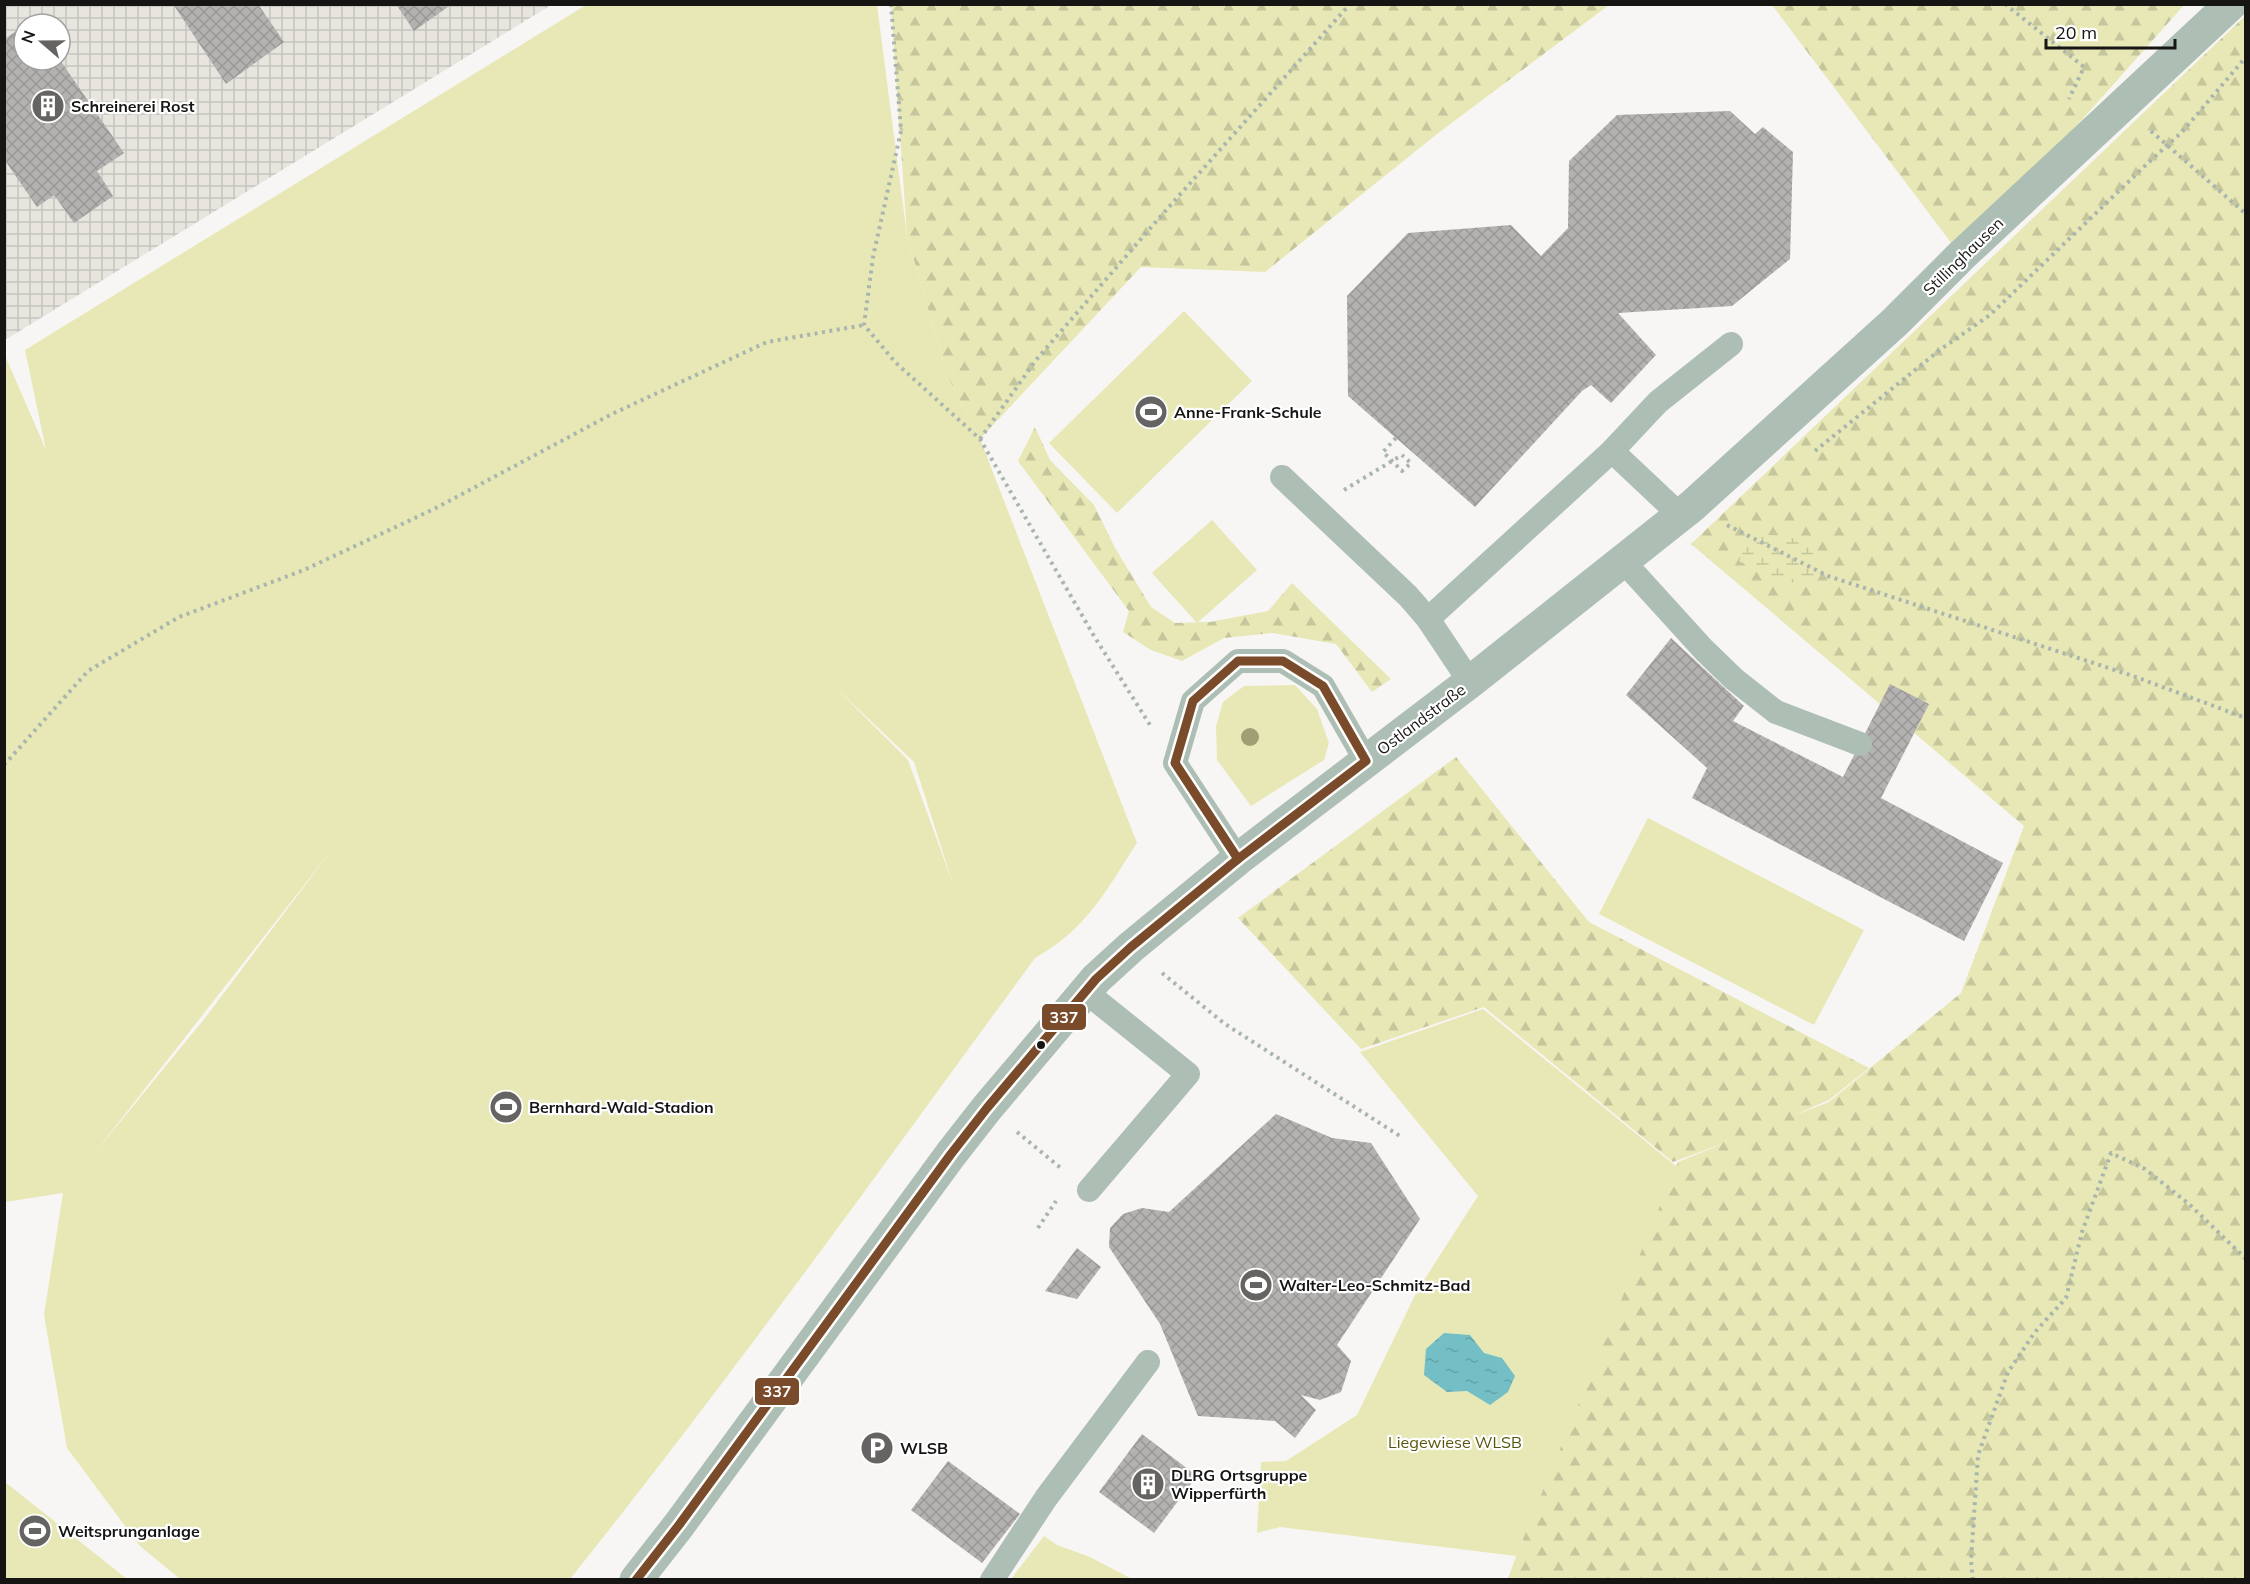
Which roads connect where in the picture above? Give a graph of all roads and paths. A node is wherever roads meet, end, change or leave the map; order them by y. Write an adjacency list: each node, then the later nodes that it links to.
1 (891, 4): 10 (path)
2 (1350, 4): 13 (path)
3 (2005, 4): 6 (path)
4 (2231, 4): 7 (street, Stillinghausen)
5 (2246, 57): 8 (path)
6 (2069, 100)
7 (2125, 105): 8 (path); 19 (street, Stillinghausen)
8 (2168, 147): 9 (path); 15 (path)
9 (2246, 214)
10 (864, 325): 13 (path); 27 (path)
11 (1731, 344): 14 (lane)
12 (1396, 438): 16 (path, bridge)
13 (980, 439): 26 (path)
14 (1612, 451): 19 (lane); 21 (lane)
15 (1812, 454)
16 (1392, 461): 16 (path, bridge); 18 (path)
17 (1282, 477): 18 (lane)
18 (1315, 508): 21 (lane)
19 (1686, 511): 20 (street, Ostlandstraße); 23 (path)
20 (1624, 562): 22 (street, Ostlandstraße); 24 (lane)
21 (1428, 619): 22 (lane)
22 (1470, 682): 25 (street, Ostlandstraße)
23 (2246, 718)
24 (1860, 744)
25 (1366, 761): 26 (lane); 28 (street, Ostlandstraße)
26 (1175, 763): 28 (lane)
27 (4, 765)
28 (1238, 859): 29 (street, Ostlandstraße)
29 (1131, 947): 30 (street, Ostlandstraße); 32 (path)
30 (1086, 992): 31 (street, Ostlandstraße); 33 (lane)
31 (987, 1108): 33 (path); 36 (street, Ostlandstraße)
32 (1404, 1138)
33 (1089, 1190)
34 (2246, 1259): 38 (path)
35 (1148, 1362): 37 (lane)
36 (636, 1580)
37 (992, 1580)
38 (1973, 1580)

